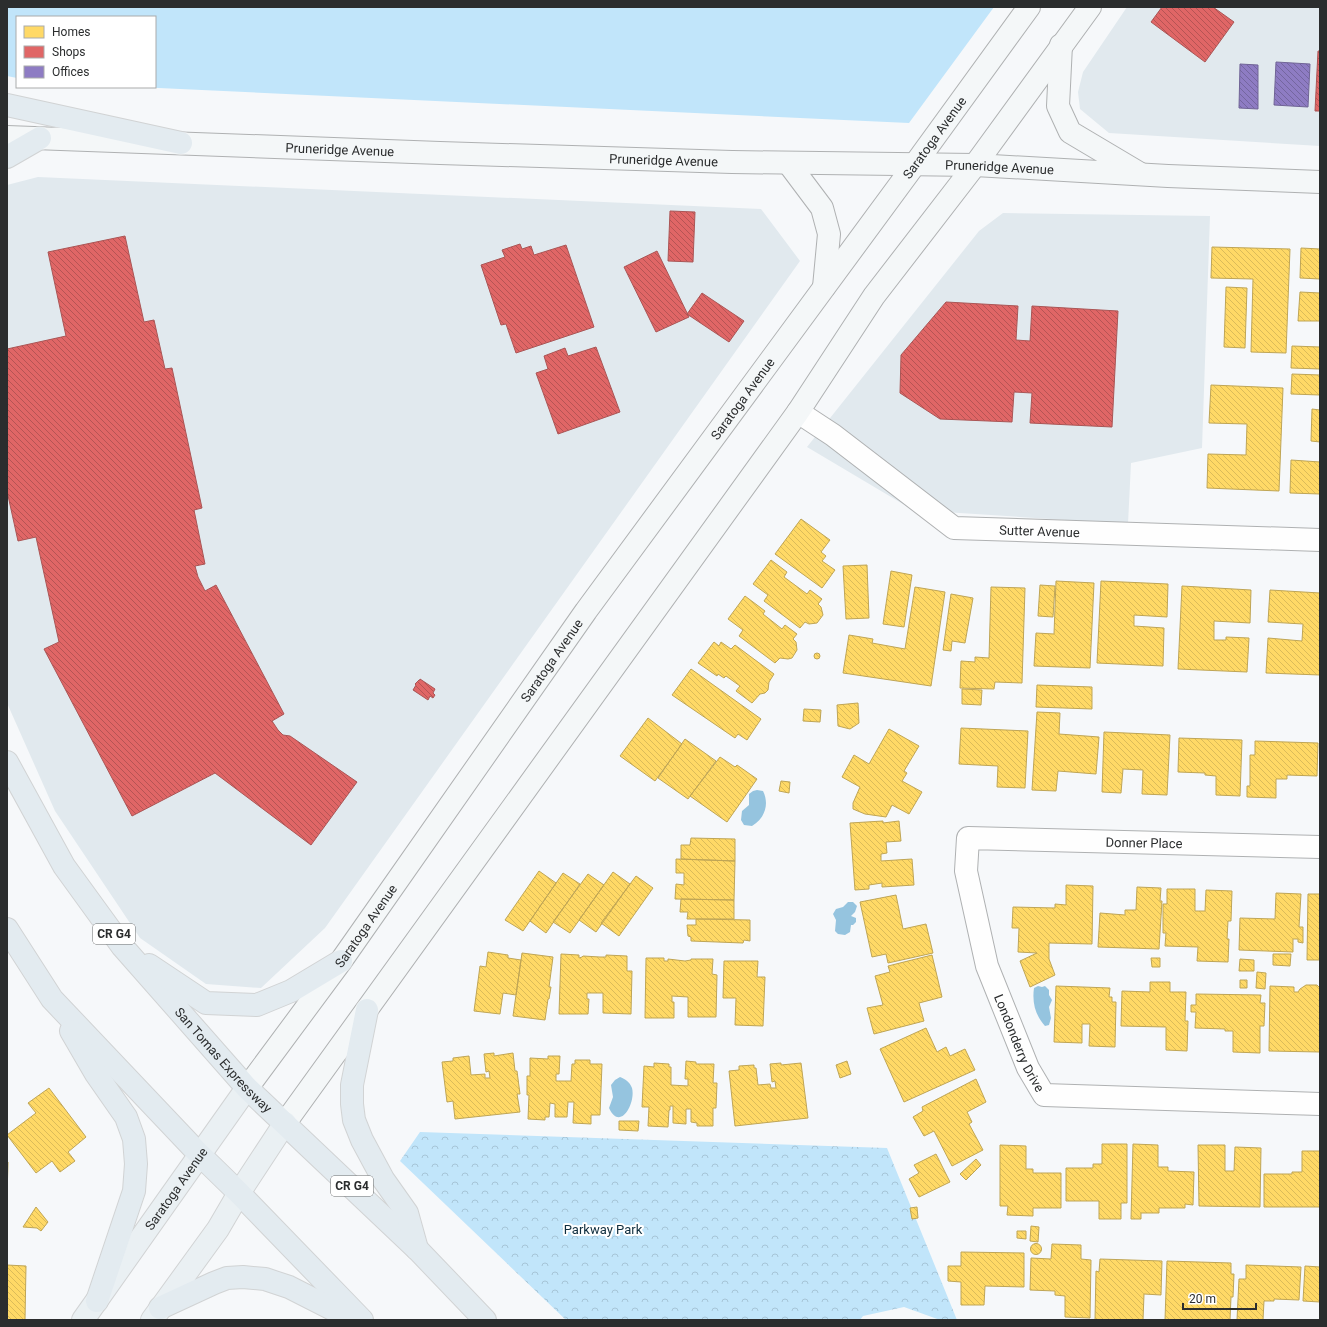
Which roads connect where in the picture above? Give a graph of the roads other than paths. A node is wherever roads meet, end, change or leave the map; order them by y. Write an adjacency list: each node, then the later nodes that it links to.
1 (1029, 7): 10 (main road, Saratoga Avenue)
2 (1090, 7): 3 (main road)
3 (1061, 45): 11 (main road); 12 (main road)
4 (7, 105): 7 (highway)
5 (7, 137): 6 (main road, Pruneridge Avenue)
6 (40, 138): 7 (main road, Pruneridge Avenue); 8 (highway)
7 (181, 143): 9 (main road, Pruneridge Avenue)
8 (7, 157)
9 (789, 164): 10 (main road, Pruneridge Avenue); 14 (main road)
10 (915, 164): 11 (main road, Pruneridge Avenue); 14 (main road, Saratoga Avenue)
11 (975, 165): 12 (main road, Pruneridge Avenue); 15 (main road)
12 (1142, 174): 13 (main road, Pruneridge Avenue)
13 (1320, 182)
14 (824, 287): 22 (main road, Saratoga Avenue)
15 (798, 412): 16 (street, Sutter Avenue); 24 (main road)
16 (1320, 540)
17 (7, 762): 21 (highway, San Tomas Expressway / CR G4)
18 (968, 838): 19 (street, Donner Place); 26 (street, Londonderry Drive)
19 (1320, 847)
20 (7, 929): 23 (highway)
21 (122, 946): 22 (highway); 25 (highway, San Tomas Expressway / CR G4)
22 (341, 961): 25 (main road, Saratoga Avenue)
23 (52, 999): 28 (highway); 31 (highway)
24 (367, 1010): 27 (main road); 30 (highway)
25 (247, 1088): 27 (highway, San Tomas Expressway / CR G4); 28 (main road, Saratoga Avenue)
26 (1320, 1104)
27 (285, 1123): 29 (main road); 30 (highway, San Tomas Expressway / CR G4)
28 (199, 1154): 29 (highway); 31 (main road, Saratoga Avenue)
29 (239, 1193): 32 (main road); 35 (highway)
30 (418, 1250): 36 (highway, San Tomas Expressway / CR G4)
31 (96, 1301): 33 (main road, Saratoga Avenue)
32 (156, 1314): 34 (highway)
33 (83, 1320)
34 (353, 1320)
35 (362, 1320)
36 (485, 1320)

